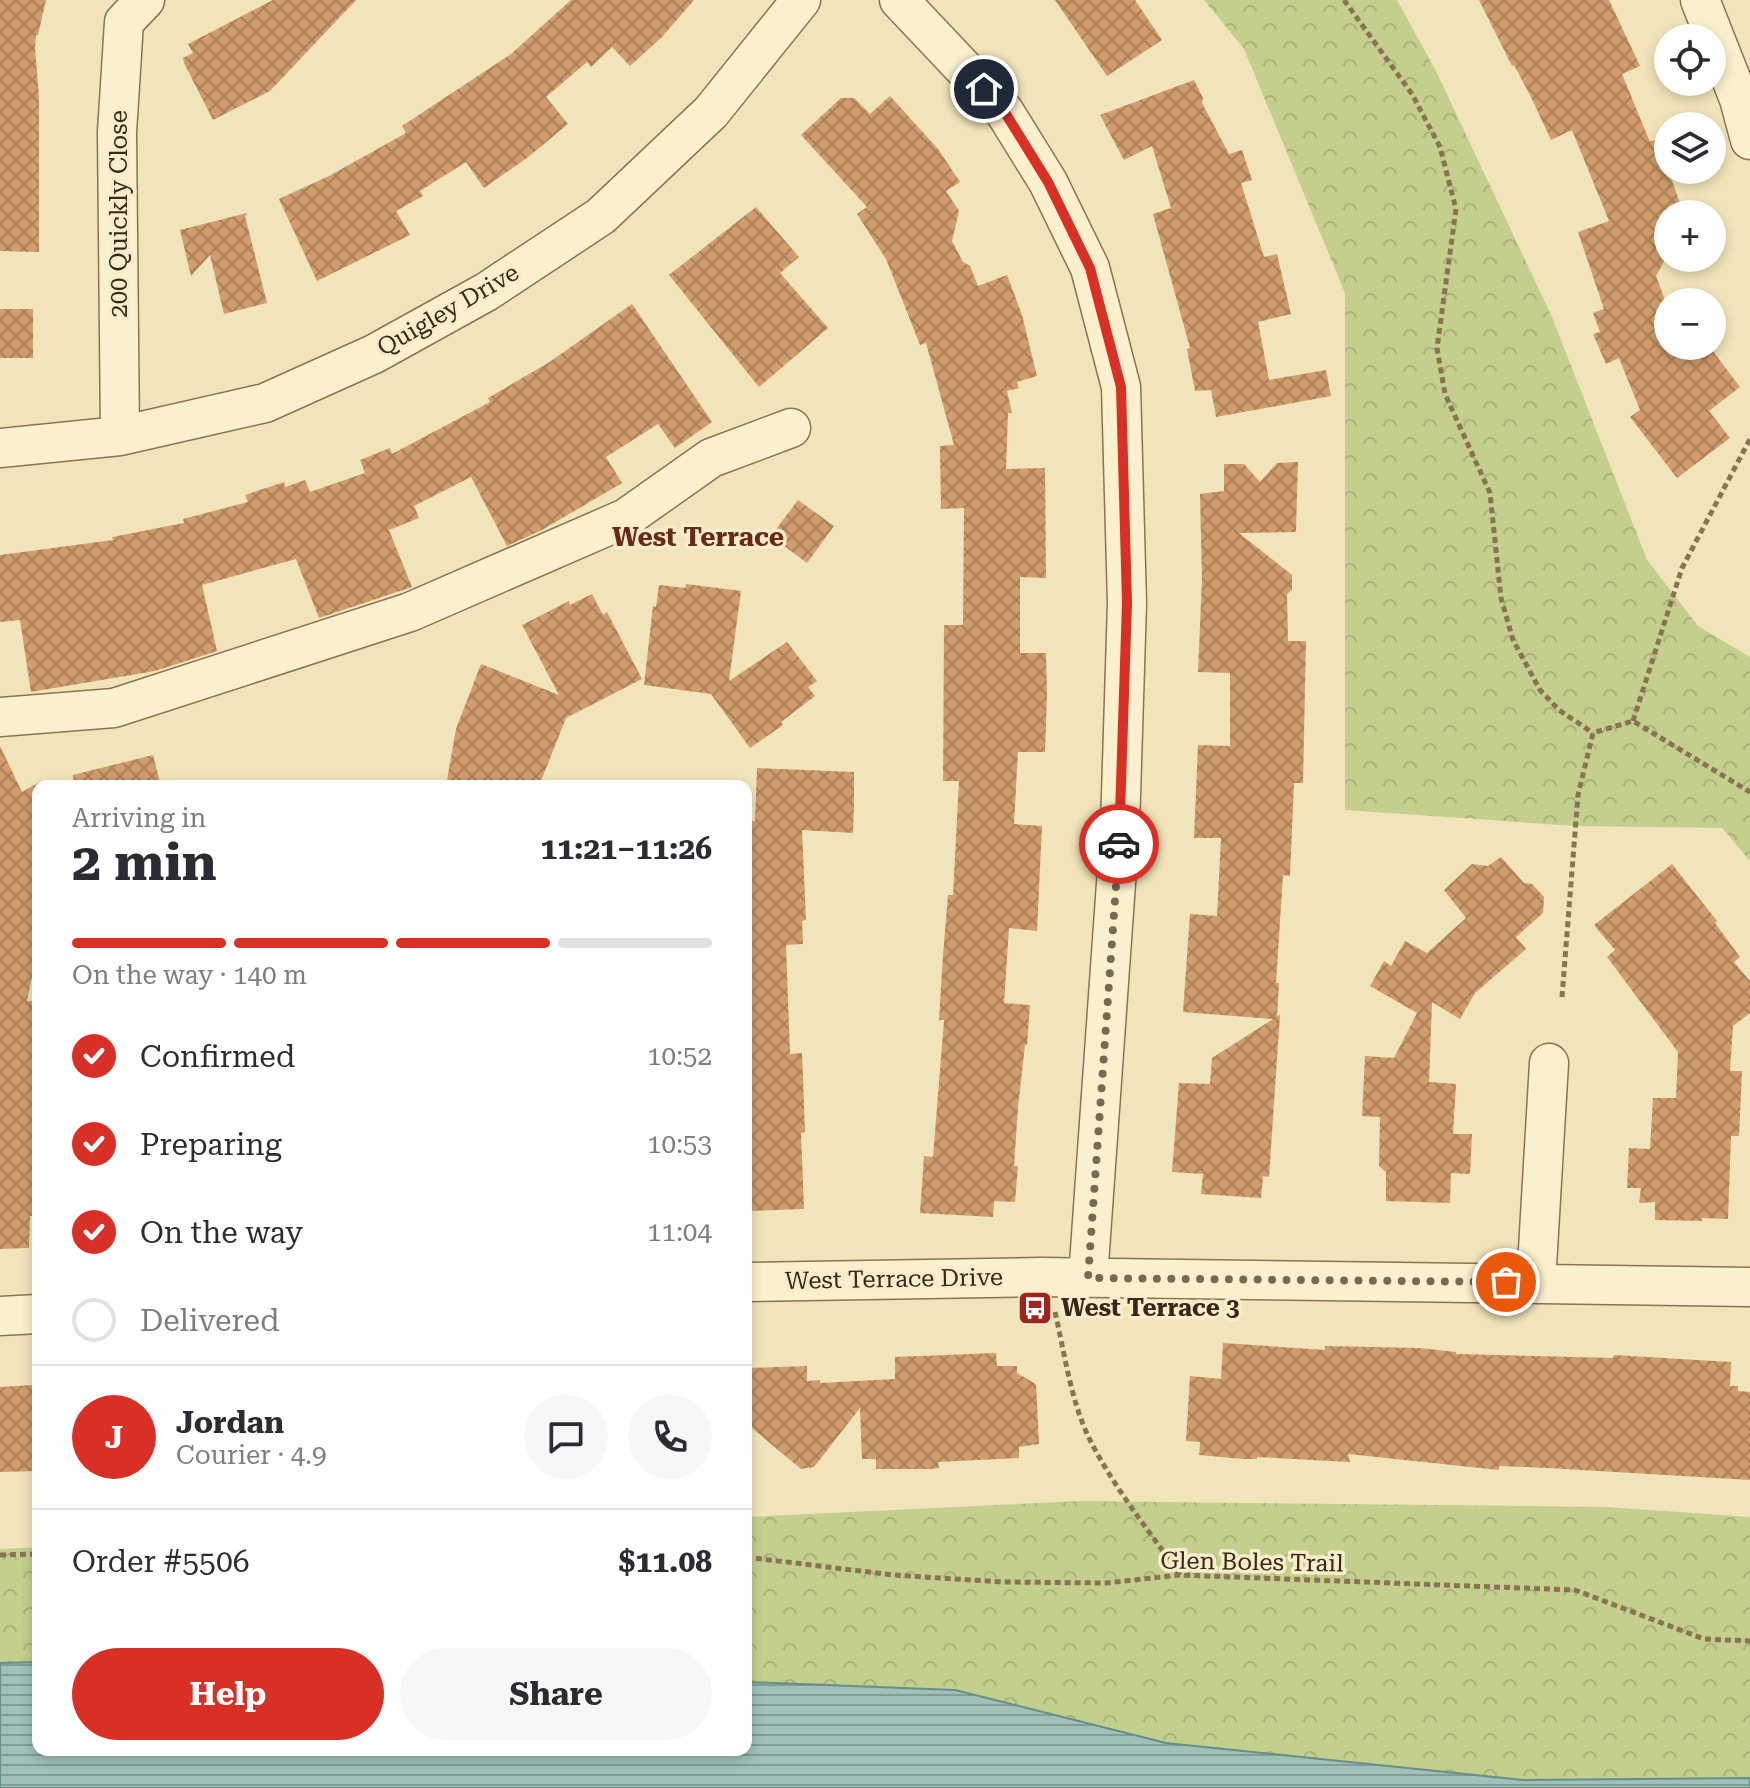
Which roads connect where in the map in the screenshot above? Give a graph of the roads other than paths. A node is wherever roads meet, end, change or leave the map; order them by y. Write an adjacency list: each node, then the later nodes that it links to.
1 (145, 0): 7 (street, 200 Quickly Close)
2 (801, 0): 7 (street, Quigley Drive)
3 (899, 0): 11 (street)
4 (1700, 0): 5 (street)
5 (1750, 140)
6 (791, 428): 9 (street)
7 (120, 436): 8 (street, Quigley Drive)
8 (0, 448)
9 (0, 717)
10 (1549, 1063): 13 (street)
11 (1088, 1278): 12 (street, West Terrace Drive); 13 (street, West Terrace Drive)
12 (752, 1282)
13 (1536, 1283): 14 (street, West Terrace Drive)
14 (1750, 1287)
15 (32, 1314): 16 (street)
16 (0, 1316)

